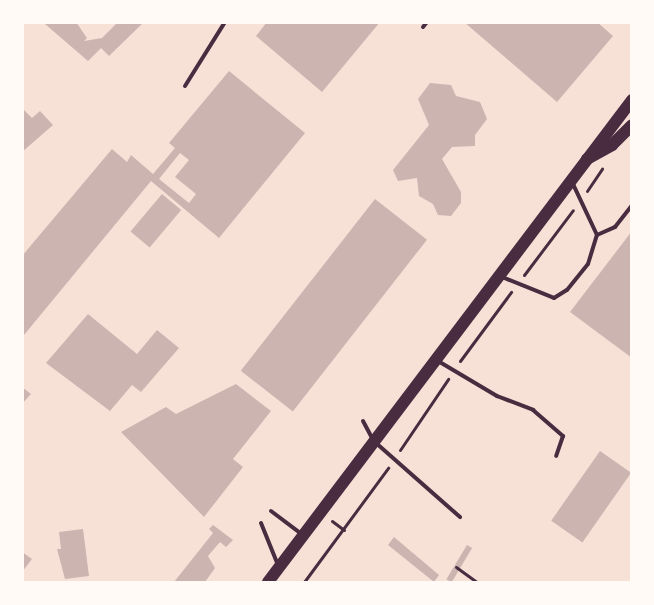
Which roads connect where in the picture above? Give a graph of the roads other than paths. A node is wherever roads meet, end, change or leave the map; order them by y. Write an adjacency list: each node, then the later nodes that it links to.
1 (225, 22): 4 (lane)
2 (427, 22): 3 (lane)
3 (423, 27)
4 (185, 86)
5 (632, 100): 7 (main road)
6 (632, 125): 7 (main road)
7 (580, 163): 8 (main road)
8 (571, 176): 10 (lane); 11 (main road)
9 (632, 205): 10 (lane)
10 (597, 235): 11 (lane)
11 (498, 275): 12 (main road)
12 (434, 359): 14 (main road); 15 (lane)
13 (363, 420): 14 (lane)
14 (374, 441): 17 (lane); 19 (main road)
15 (556, 456)
16 (271, 511): 19 (lane)
17 (460, 518)
18 (260, 523): 20 (lane)
19 (303, 535): 20 (main road)
20 (278, 569): 21 (main road)
21 (268, 582)

